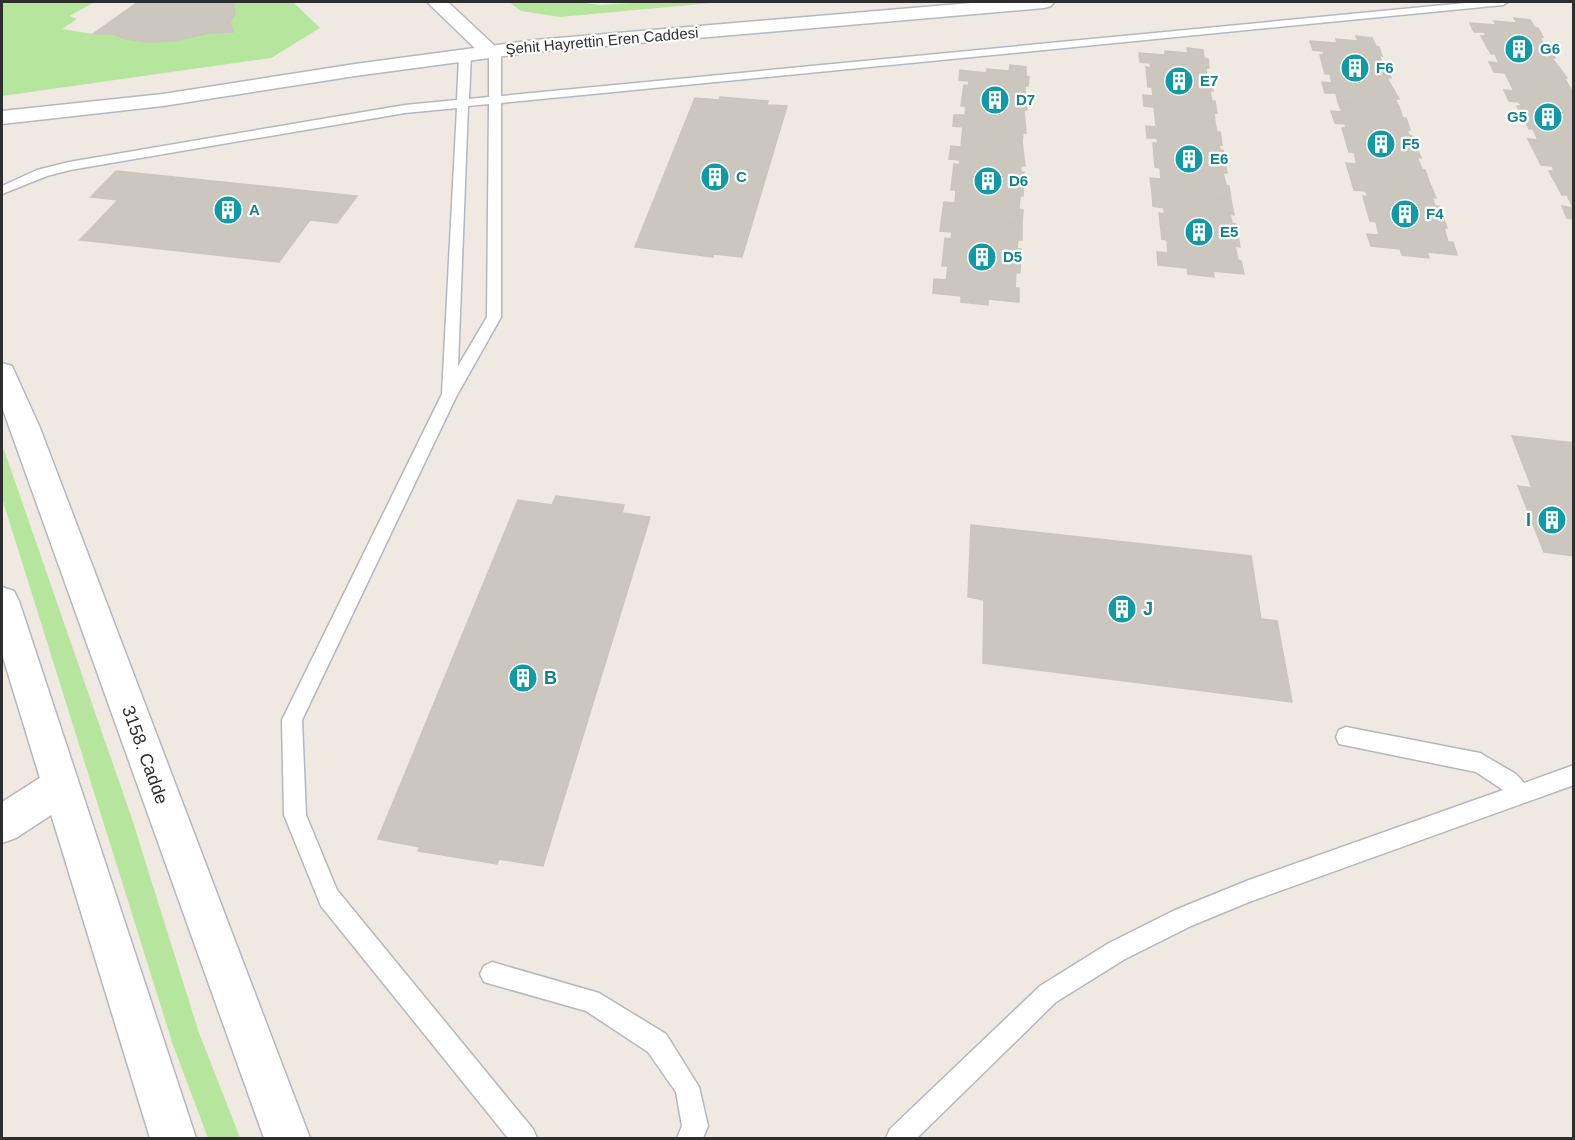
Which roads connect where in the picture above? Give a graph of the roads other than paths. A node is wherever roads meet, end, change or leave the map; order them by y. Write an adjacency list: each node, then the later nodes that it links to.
1 (437, 2): 4 (main road)
2 (1044, 2): 4 (main road, Şehit Hayrettin Eren Caddesi)
3 (1503, 2): 7 (lane)
4 (492, 51): 5 (main road, Şehit Hayrettin Eren Caddesi); 7 (lane)
5 (465, 55): 6 (main road, Şehit Hayrettin Eren Caddesi); 8 (lane)
6 (163, 100): 9 (main road, Şehit Hayrettin Eren Caddesi); 10 (main road, Şehit Hayrettin Eren Caddesi)
7 (496, 100): 8 (lane); 13 (lane)
8 (463, 103): 11 (lane); 13 (lane)
9 (2, 118)
10 (2, 139)
11 (2, 190)
12 (2, 373): 22 (main road, 3158. Cadde)
13 (448, 398): 23 (lane)
14 (2, 601): 17 (main road)
15 (1346, 737): 18 (lane)
16 (1574, 775): 18 (lane)
17 (60, 787): 19 (main road); 21 (main road)
18 (1520, 794): 25 (lane)
19 (2, 824)
20 (492, 974): 24 (lane)
21 (173, 1138)
22 (287, 1138)
23 (524, 1138)
24 (690, 1138)
25 (898, 1138)

